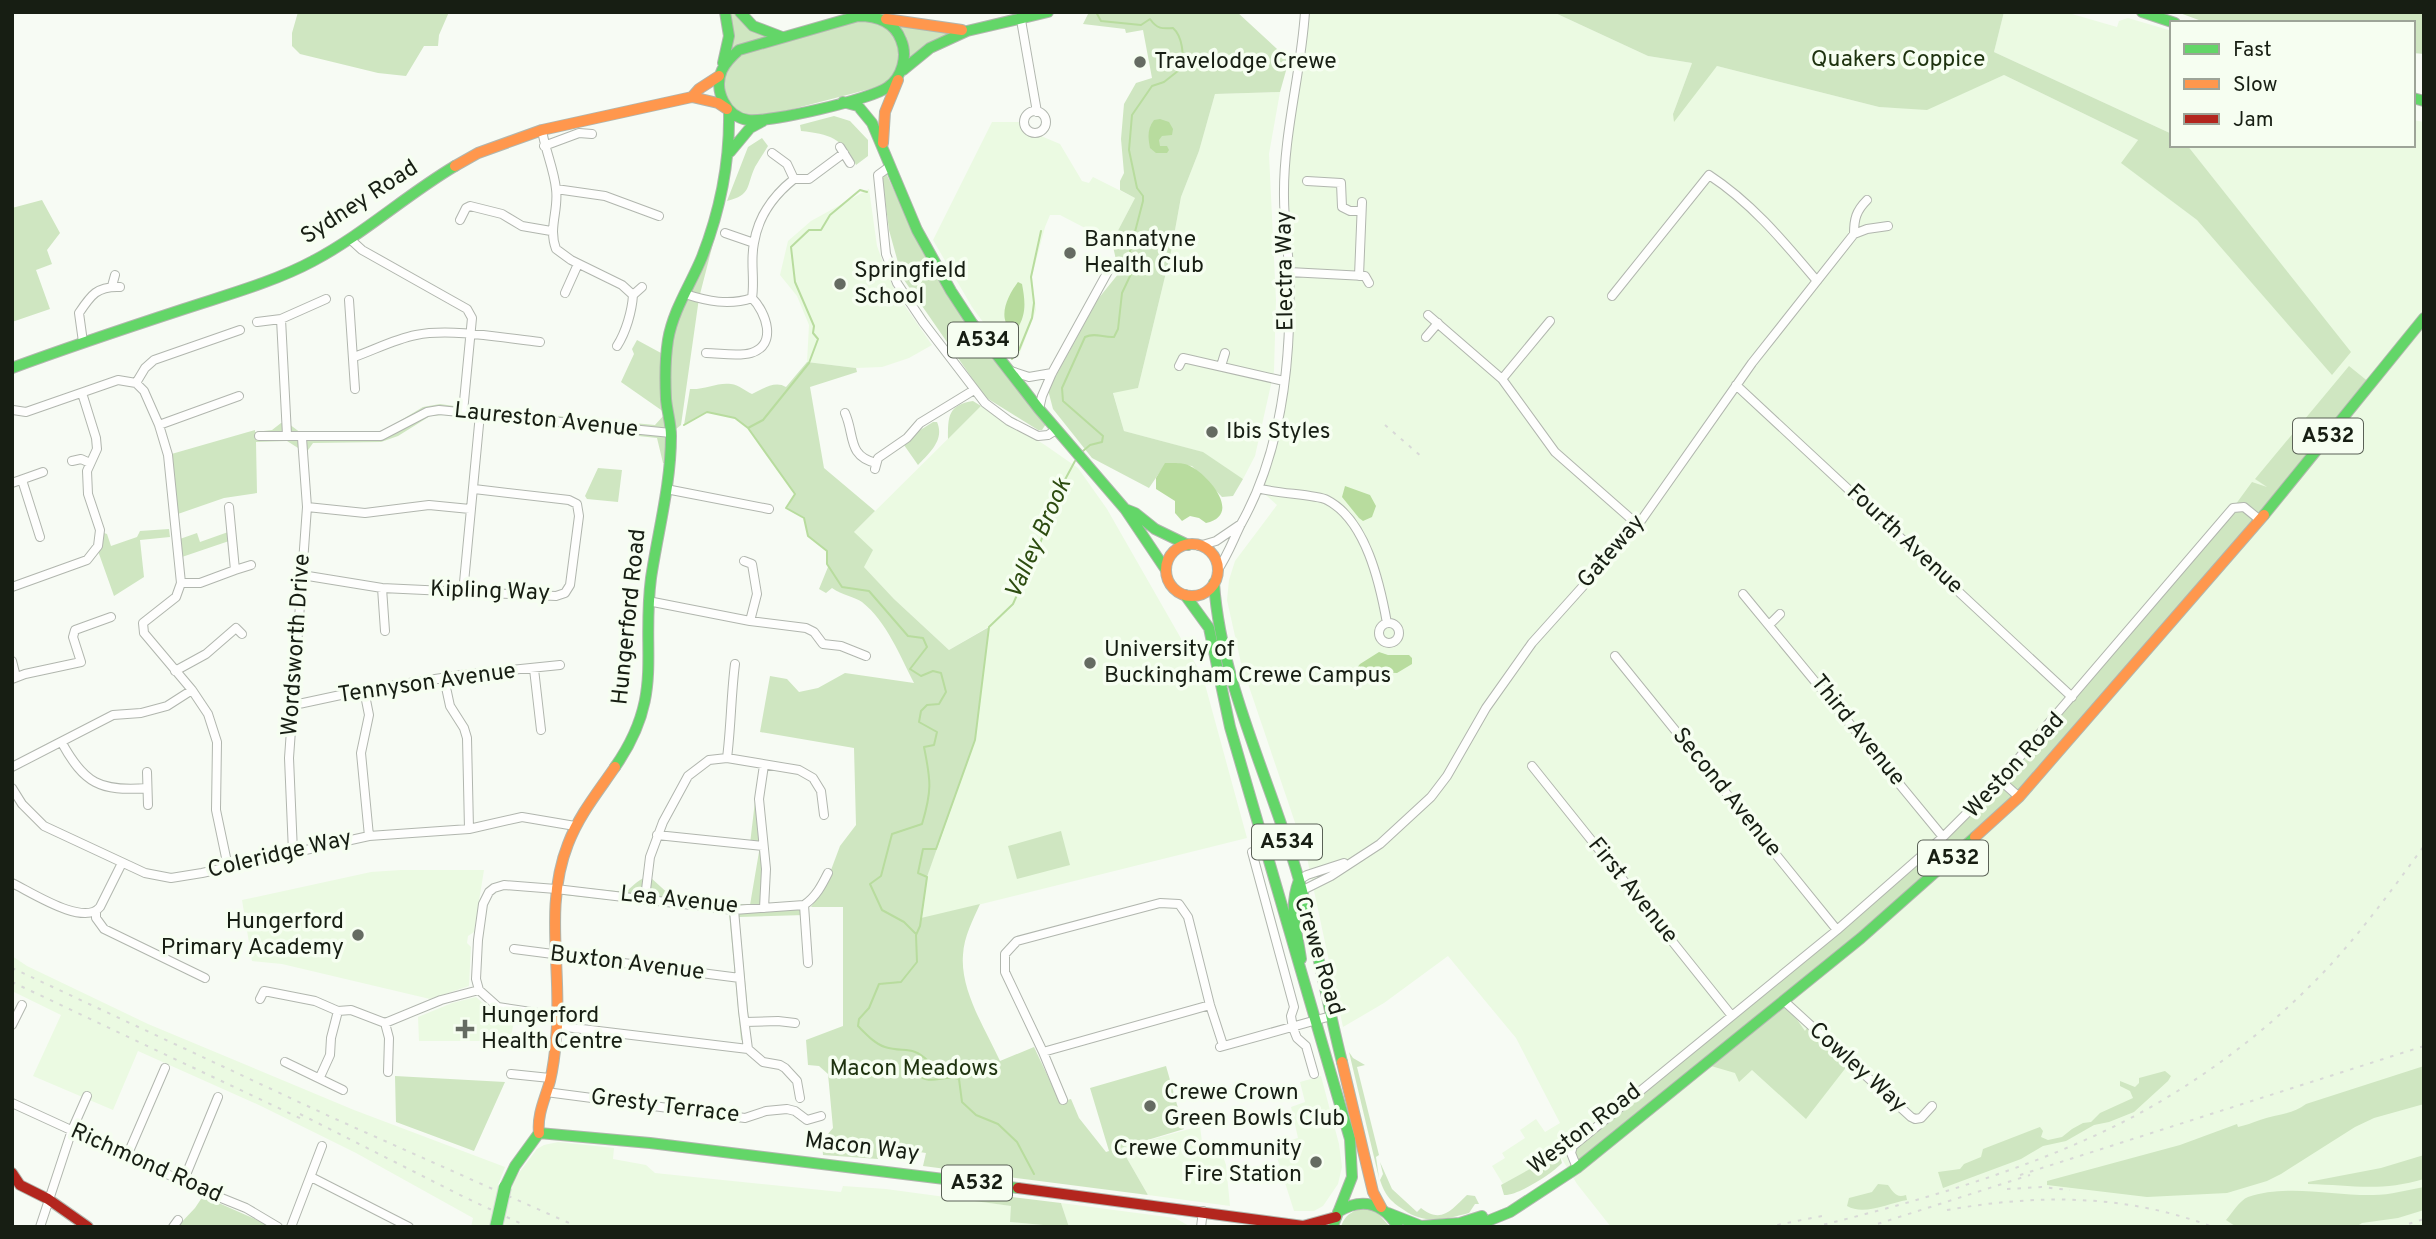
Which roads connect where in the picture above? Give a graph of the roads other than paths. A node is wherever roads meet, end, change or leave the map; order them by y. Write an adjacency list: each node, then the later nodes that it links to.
1 (725, 12): 13 (main road)
2 (740, 12): 12 (main road)
3 (842, 12): 10 (main road)
4 (1048, 12): 8 (main road)
5 (1305, 12): 42 (street, Electra Way)
6 (2142, 12): 9 (main road)
7 (875, 16): 10 (main road, Sydney Road); 11 (main road, Sydney Road); 14 (main road)
8 (1021, 20): 11 (main road); 18 (street)
9 (2170, 21)
10 (832, 23): 12 (main road, Sydney Road)
11 (967, 31): 14 (main road)
12 (783, 37): 13 (main road, Sydney Road)
13 (719, 73): 15 (main road, Sydney Road); 17 (main road, Hungerford Road)
14 (901, 74): 16 (main road); 23 (main road, A534)
15 (692, 97): 17 (main road); 20 (main road, Sydney Road)
16 (840, 102): 19 (main road); 23 (main road, A534)
17 (728, 110): 19 (main road); 25 (main road, Hungerford Road)
18 (1037, 112)
19 (762, 121): 25 (main road, Hungerford Road)
20 (542, 130): 22 (street); 38 (main road, Sydney Road)
21 (592, 134): 22 (street)
22 (544, 146): 30 (street)
23 (884, 149): 27 (main road, A534)
24 (772, 153): 28 (street)
25 (729, 155): 49 (main road, Hungerford Road)
26 (850, 163): 28 (street)
27 (889, 167): 73 (main road, A534); 80 (street)
28 (794, 180): 39 (street)
29 (1307, 181): 44 (street)
30 (556, 189): 32 (street); 35 (street)
31 (1867, 201): 37 (street, Gateway)
32 (659, 216)
33 (460, 220): 35 (street)
34 (1888, 226): 37 (street)
35 (551, 231): 40 (street)
36 (725, 233): 39 (street)
37 (1854, 234): 45 (street, Gateway)
38 (350, 239): 62 (street); 64 (main road, Sydney Road)
39 (754, 243): 52 (street)
40 (578, 264): 48 (street); 50 (street)
41 (1112, 264): 74 (street)
42 (1289, 272): 44 (street); 76 (street, Electra Way)
43 (115, 275): 64 (street)
44 (1359, 276): 46 (street)
45 (1816, 281): 51 (street); 78 (street, Gateway)
46 (1369, 283)
47 (642, 287): 50 (street)
48 (565, 293)
49 (685, 294): 52 (street); 90 (main road, Hungerford Road)
50 (633, 295): 66 (street)
51 (1612, 296)
52 (752, 298): 67 (street)
53 (326, 299): 57 (street)
54 (349, 300): 69 (street)
55 (1428, 315): 60 (street)
56 (2424, 317): 107 (main road, Weston Road / A532)
57 (281, 319): 59 (street); 91 (street)
58 (1550, 321): 75 (street)
59 (257, 322)
60 (1438, 323): 63 (street); 75 (street)
61 (240, 330): 77 (street)
62 (472, 335): 65 (street); 69 (street); 86 (street)
63 (1426, 337)
64 (83, 342): 72 (main road, Sydney Road)
65 (540, 342)
66 (617, 346)
67 (706, 353)
68 (1225, 353): 71 (street)
69 (354, 357): 79 (street)
70 (1179, 366): 71 (street)
71 (1221, 366): 76 (street)
72 (12, 369)
73 (1006, 369): 74 (street); 83 (main road, A534)
74 (1052, 373): 83 (street)
75 (1503, 379): 109 (street)
76 (1284, 381): 99 (street, Electra Way)
77 (136, 383): 81 (street); 88 (street)
78 (1736, 385): 109 (street, Gateway); 145 (street, Fourth Avenue)
79 (355, 389)
80 (974, 390): 85 (street); 89 (street)
81 (82, 393): 84 (street); 95 (street)
82 (239, 396): 88 (street)
83 (1039, 409): 89 (main road, A534)
84 (12, 410)
85 (843, 410)
86 (463, 412): 87 (street, Laureston Avenue); 93 (street, Laureston Avenue)
87 (480, 414): 90 (street, Laureston Avenue); 100 (street)
88 (159, 425): 118 (street)
89 (1056, 430): 106 (main road, A534)
90 (671, 433): 101 (main road, Hungerford Road)
91 (287, 435): 92 (street, Laureston Avenue); 93 (street, Laureston Avenue)
92 (259, 436)
93 (302, 438): 103 (street, Wordsworth Drive)
94 (72, 461): 95 (street)
95 (90, 463): 119 (street)
96 (43, 472): 97 (street)
97 (22, 480): 98 (street); 110 (street)
98 (12, 483)
99 (1258, 488): 108 (street, Electra Way); 128 (street)
100 (474, 489): 104 (street); 121 (street, Kipling Way)
101 (666, 489): 105 (street); 124 (main road, Hungerford Road)
102 (229, 507): 114 (street)
103 (307, 507): 104 (street); 116 (street, Wordsworth Drive)
104 (470, 509): 121 (street)
105 (769, 509)
106 (1125, 509): 111 (main road, A534); 115 (main road, A534)
107 (2260, 520): 145 (street); 157 (main road, Weston Road / A532)
108 (1241, 524): 111 (street); 117 (street, Electra Way)
109 (1638, 525): 173 (street, Gateway)
110 (40, 537)
111 (1194, 545): 115 (main road); 117 (main road, A534)
112 (751, 562): 127 (street)
113 (251, 565): 114 (street)
114 (235, 570): 118 (street)
115 (1166, 570): 123 (main road, A534)
116 (302, 575): 120 (street, Kipling Way); 146 (street, Wordsworth Drive)
117 (1216, 577): 123 (main road); 173 (main road, Crewe Road / A534)
118 (181, 583): 139 (street)
119 (12, 587)
120 (382, 588): 121 (street, Kipling Way); 130 (street)
121 (463, 593)
122 (1743, 594): 129 (street, Third Avenue)
123 (1185, 595): 171 (main road, Crewe Road / A534)
124 (648, 601): 127 (street); 160 (main road, Hungerford Road)
125 (1780, 614): 129 (street)
126 (111, 617): 141 (street)
127 (750, 621): 132 (street)
128 (1387, 623)
129 (1770, 624): 164 (street, Third Avenue)
130 (385, 631)
131 (242, 634): 139 (street)
132 (823, 644): 133 (street); 134 (street)
133 (818, 654)
134 (866, 656)
135 (1615, 656): 180 (street, Second Avenue)
136 (12, 661): 141 (street)
137 (560, 665): 138 (street, Tennyson Avenue)
138 (534, 669): 142 (street, Tennyson Avenue); 147 (street)
139 (176, 671): 143 (street)
140 (746, 674): 149 (street)
141 (14, 678)
142 (444, 678): 144 (street, Tennyson Avenue); 161 (street)
143 (192, 690): 148 (street); 169 (street)
144 (364, 690): 146 (street, Tennyson Avenue); 163 (street)
145 (2072, 697): 154 (street)
146 (294, 705): 166 (street, Wordsworth Drive)
147 (541, 730)
148 (62, 743): 152 (street); 156 (street)
149 (727, 758): 150 (street); 162 (street)
150 (764, 765): 159 (street); 165 (street)
151 (1532, 766): 194 (street, First Avenue)
152 (12, 768)
153 (147, 772): 156 (street)
154 (2000, 780): 157 (street); 164 (street)
155 (12, 788): 168 (street, Coleridge Way)
156 (147, 788): 158 (street)
157 (2020, 797): 189 (main road, Weston Road / A532)
158 (148, 805)
159 (826, 811)
160 (575, 825): 161 (street, Coleridge Way); 174 (main road, Hungerford Road)
161 (469, 829): 163 (street, Coleridge Way)
162 (657, 835): 165 (street); 175 (street)
163 (369, 836): 166 (street, Coleridge Way)
164 (1943, 837): 180 (street)
165 (763, 845): 177 (street)
166 (293, 852): 169 (street, Coleridge Way)
167 (1252, 852): 201 (street, Crewe Road)
168 (122, 863): 169 (street, Coleridge Way); 179 (street)
169 (228, 867)
170 (828, 873): 176 (street)
171 (1273, 879): 173 (main road); 186 (main road, Crewe Road / A534)
172 (12, 883): 179 (street)
173 (1298, 887): 186 (main road); 193 (main road, Crewe Road / A534)
174 (556, 889): 175 (street, Lea Avenue); 182 (main road, Hungerford Road); 187 (street, Lea Avenue)
175 (645, 898): 178 (street, Lea Avenue)
176 (804, 905): 177 (street, Lea Avenue); 183 (street)
177 (764, 908): 178 (street, Lea Avenue)
178 (734, 909): 185 (street)
179 (96, 912): 184 (street)
180 (1837, 930): 194 (street)
181 (514, 950): 182 (street, Buxton Avenue)
182 (555, 956): 185 (street, Buxton Avenue); 195 (main road, Hungerford Road)
183 (808, 963)
184 (205, 978)
185 (740, 978): 197 (street)
186 (1304, 983): 196 (main road, Crewe Road / A534)
187 (479, 990): 195 (street); 198 (street)
188 (260, 993): 192 (street)
189 (1784, 1001): 207 (main road, Weston Road / A532); 220 (street, Cowley Way)
190 (22, 1005): 199 (street)
191 (1210, 1005): 201 (street); 203 (street); 203 (street)
192 (338, 1011): 198 (street); 211 (street)
193 (1331, 1016): 196 (street); 232 (main road, Crewe Road / A534)
194 (1732, 1016): 204 (street)
195 (557, 1021): 202 (street); 212 (main road, Hungerford Road)
196 (1316, 1021): 201 (street); 234 (main road, Crewe Road / A534)
197 (745, 1022): 200 (street); 202 (street)
198 (386, 1023): 208 (street)
199 (12, 1025)
200 (791, 1026)
201 (1293, 1028): 210 (street, Crewe Road)
202 (748, 1049): 217 (street)
203 (1043, 1052): 218 (street)
204 (1683, 1057): 207 (street); 226 (street)
205 (285, 1062): 211 (street)
206 (165, 1068): 225 (street)
207 (1694, 1071): 226 (main road, Weston Road / A532)
208 (388, 1072)
209 (511, 1074): 212 (street)
210 (1314, 1074)
211 (320, 1077): 213 (street)
212 (551, 1078): 214 (main road, Hungerford Road)
213 (343, 1090)
214 (546, 1093): 221 (street, Gresty Terrace); 223 (main road, Hungerford Road)
215 (87, 1096): 222 (street)
216 (218, 1097): 229 (street)
217 (800, 1097)
218 (1063, 1100)
219 (12, 1103): 222 (street, Richmond Road)
220 (1932, 1106)
221 (821, 1116)
222 (72, 1130): 225 (street, Richmond Road); 231 (street)
223 (539, 1133): 233 (main road, Macon Way / A532); 241 (main road, Hungerford Road, bridge)
224 (322, 1146): 228 (street)
225 (127, 1156): 229 (street, Richmond Road)
226 (1577, 1168): 230 (main road, Weston Road / A532)
227 (12, 1173): 231 (main road)
228 (311, 1177): 239 (street); 240 (street)
229 (183, 1182): 238 (street, Richmond Road)
230 (1531, 1197): 232 (main road, Weston Road / A532); 244 (main road, Weston Road / A532)
231 (48, 1199): 236 (street); 237 (main road)
232 (1385, 1210): 234 (main road, Weston Road); 243 (main road, A534)
233 (1203, 1211): 235 (main road, Macon Way / A532); 242 (street)
234 (1336, 1219): 235 (main road, Macon Way / A532)
235 (1304, 1226)
236 (40, 1227)
237 (88, 1227)
238 (278, 1227)
239 (291, 1227)
240 (409, 1227)
241 (496, 1227)
242 (1201, 1227)
243 (1398, 1227)
244 (1473, 1227)

